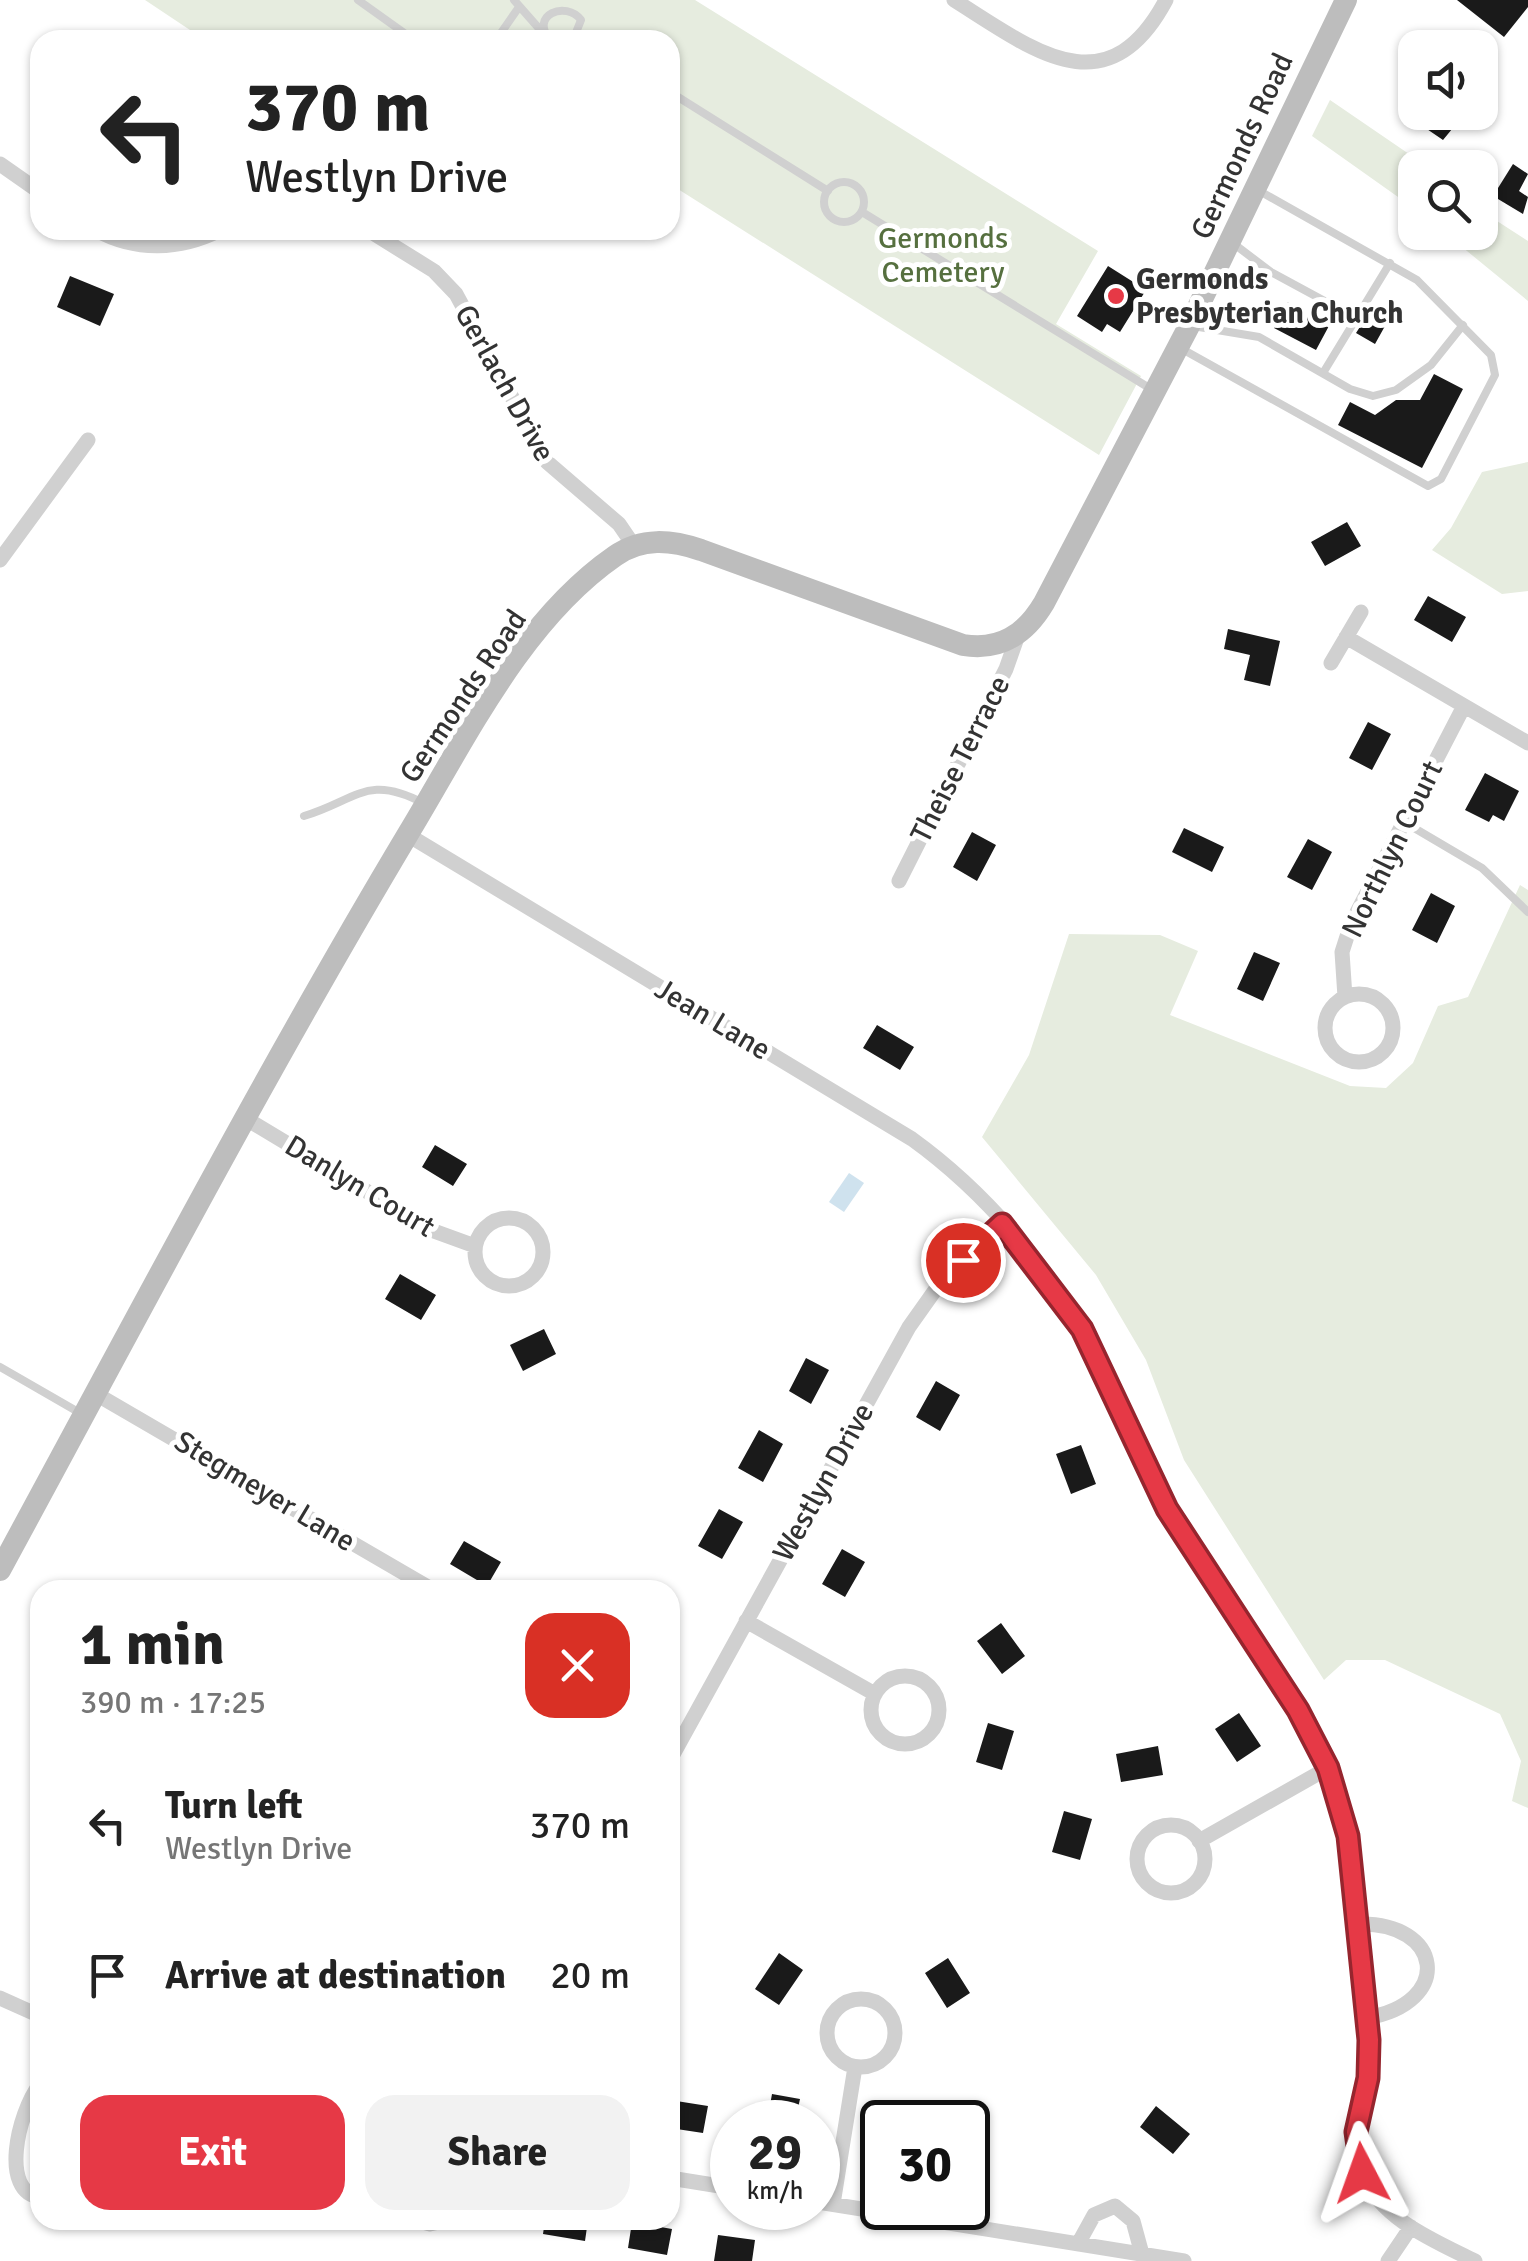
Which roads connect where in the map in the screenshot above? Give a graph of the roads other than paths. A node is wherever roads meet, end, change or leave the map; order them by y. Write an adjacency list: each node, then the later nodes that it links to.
1 (358, 0): 8 (lane)
2 (545, 0): 7 (lane)
3 (954, 0): 4 (street)
4 (1166, 0)
5 (1346, 0): 16 (street, Germonds Road)
6 (516, 3): 9 (lane); 10 (lane)
7 (568, 6): 11 (lane); 12 (lane)
8 (400, 30)
9 (501, 30)
10 (541, 30)
11 (544, 30)
12 (580, 30)
13 (680, 98): 17 (lane)
14 (0, 164): 15 (street)
15 (30, 185)
16 (1256, 189): 22 (street, Germonds Road); 23 (lane)
17 (828, 190): 18 (lane); 18 (lane)
18 (862, 212): 28 (lane)
19 (121, 240): 20 (street)
20 (198, 240)
21 (384, 240): 30 (street, Gerlach Drive)
22 (1231, 241): 24 (lane); 26 (street, Germonds Road)
23 (1390, 263): 24 (lane); 25 (lane)
24 (1356, 318): 27 (lane)
25 (1463, 325): 26 (lane); 27 (lane)
26 (1184, 336): 27 (lane); 28 (street, Germonds Road)
27 (1322, 373)
28 (1155, 392): 33 (street, Germonds Road)
29 (88, 440): 31 (street)
30 (634, 546): 33 (street); 38 (street, Germonds Road)
31 (0, 560)
32 (1360, 612): 34 (street)
33 (1018, 635): 42 (street, Theise Terrace)
34 (1346, 637): 35 (street); 36 (street)
35 (1331, 663)
36 (1464, 706): 37 (street); 40 (street, Northlyn Court)
37 (1528, 743)
38 (426, 805): 39 (lane); 41 (street, Germonds Road)
39 (304, 816)
40 (1404, 822): 43 (lane); 44 (street, Northlyn Court)
41 (408, 835): 45 (street, Germonds Road); 46 (street, Jean Lane)
42 (899, 880)
43 (1528, 912)
44 (1345, 997): 44 (street, Northlyn Court)
45 (248, 1120): 47 (street, Danlyn Court); 49 (street, Germonds Road)
46 (1002, 1224): 53 (street, Westlyn Drive); 56 (street, Jean Lane)
47 (475, 1246): 47 (street, Danlyn Court)
48 (0, 1367): 50 (lane)
49 (96, 1394): 50 (street, Germonds Road); 52 (street, Stegmeyer Lane)
50 (84, 1416): 51 (street, Germonds Road)
51 (0, 1570)
52 (415, 1580)
53 (746, 1621): 54 (street); 55 (street, Westlyn Drive)
54 (875, 1694): 54 (street)
55 (680, 1742)
56 (1328, 1768): 57 (street); 58 (street, Jean Lane)
57 (1200, 1841): 57 (street)
58 (1357, 1924): 61 (street, Jean Lane); 61 (street)
59 (0, 1998): 60 (street)
60 (30, 2012)
61 (1366, 2018): 69 (street, Jean Lane)
62 (855, 2066): 62 (street); 64 (street)
63 (30, 2101): 67 (street)
64 (840, 2134)
65 (680, 2180): 66 (street)
66 (710, 2184)
67 (30, 2194)
68 (840, 2205): 70 (street)
69 (1411, 2227): 73 (street); 74 (street, Jean Lane)
70 (1078, 2244): 71 (street); 71 (street)
71 (1142, 2254): 72 (street)
72 (1184, 2261)
73 (1388, 2261)
74 (1475, 2261)

